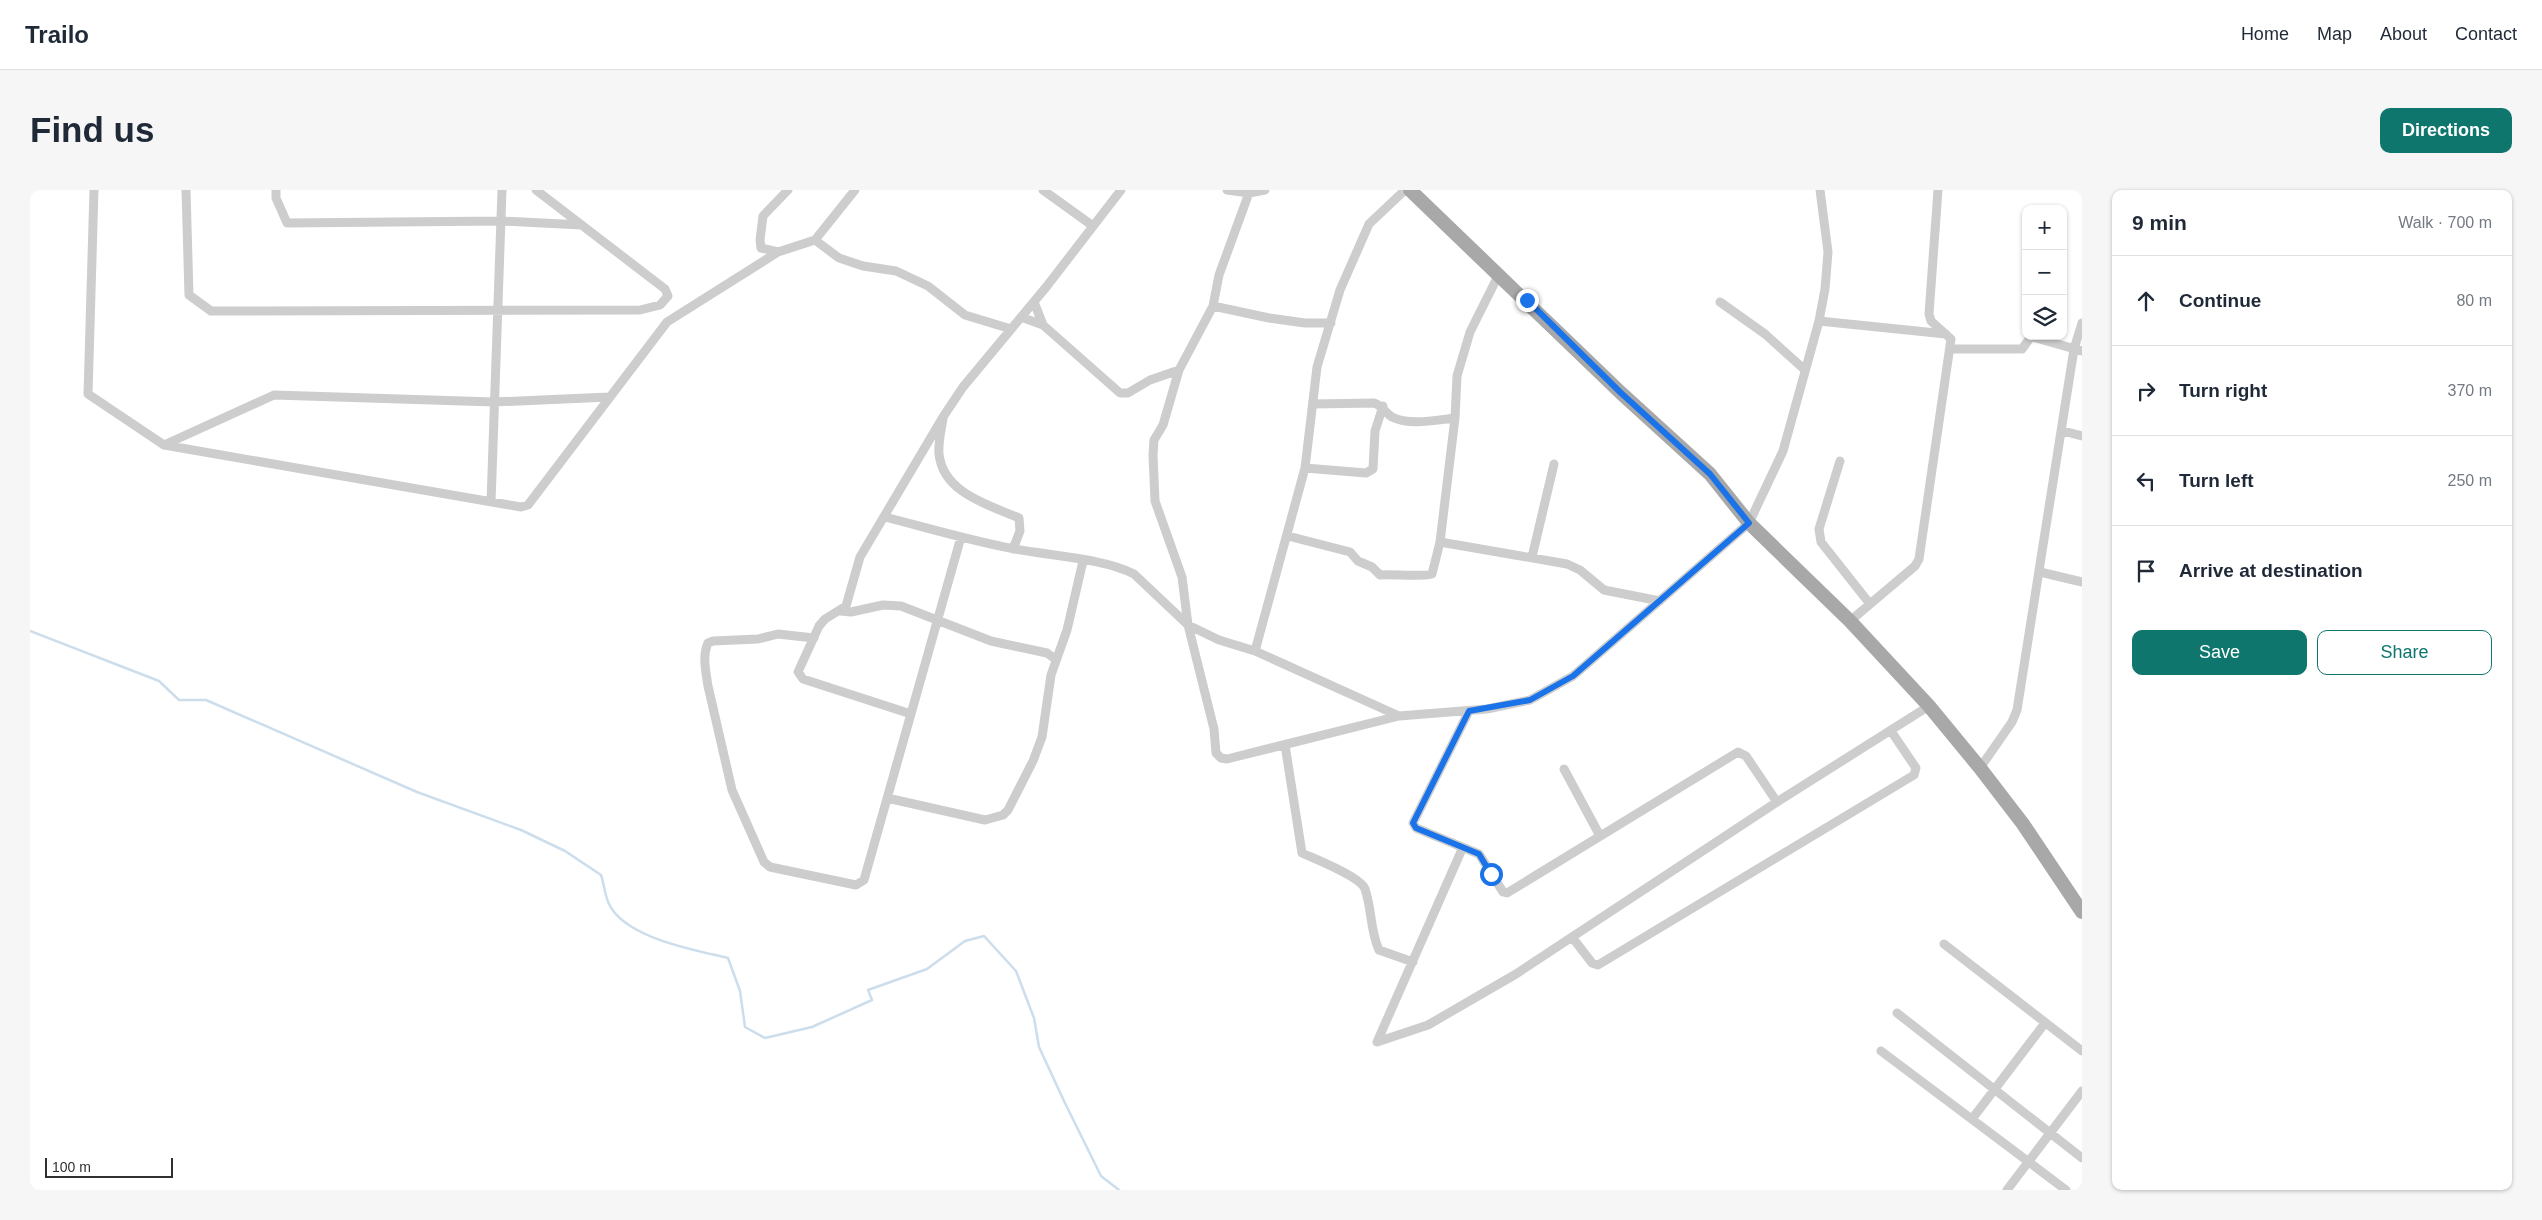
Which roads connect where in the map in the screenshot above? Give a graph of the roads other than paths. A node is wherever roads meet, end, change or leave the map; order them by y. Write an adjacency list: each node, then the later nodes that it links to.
1 (94, 190): 46 (street)
2 (186, 190): 26 (street)
3 (276, 190): 17 (street)
4 (502, 190): 17 (street)
5 (536, 190): 18 (street)
6 (788, 190): 21 (street)
7 (855, 190): 20 (street)
8 (1043, 190): 19 (street)
9 (1121, 190): 19 (street)
10 (1227, 190): 16 (street)
11 (1265, 190): 16 (street)
12 (1405, 190): 29 (street)
13 (1410, 190): 22 (main road)
14 (1820, 190): 28 (street)
15 (1938, 190): 33 (street)
16 (1249, 194): 25 (street)
17 (501, 221): 18 (street); 26 (street)
18 (582, 225): 26 (street)
19 (1093, 226): 23 (street)
20 (815, 240): 21 (street); 32 (street)
21 (778, 252): 38 (street)
22 (1499, 274): 43 (street); 52 (main road)
23 (1034, 302): 27 (street); 31 (street)
24 (1720, 302): 37 (street)
25 (1213, 306): 29 (street); 36 (street)
26 (498, 311): 39 (street)
27 (1021, 317): 31 (street); 32 (street)
28 (1819, 321): 33 (street); 37 (street)
29 (1331, 323): 40 (street)
30 (2082, 323): 35 (street)
31 (1043, 325): 36 (street)
32 (1011, 329): 42 (street)
33 (1946, 334): 34 (street)
34 (1950, 349): 35 (street); 62 (street)
35 (2078, 350): 44 (street)
36 (1179, 370): 66 (street)
37 (1804, 370): 52 (street)
38 (608, 397): 39 (street); 50 (street)
39 (494, 402): 46 (street); 50 (street)
40 (1313, 404): 41 (street); 49 (street)
41 (1383, 406): 43 (street); 49 (street)
42 (943, 417): 51 (street); 56 (street)
43 (1455, 418): 55 (street)
44 (2063, 431): 45 (street); 59 (street)
45 (2082, 436)
46 (164, 445): 50 (street)
47 (1840, 461): 62 (street)
48 (1554, 464): 57 (street)
49 (1305, 468): 54 (street)
50 (491, 502)
51 (885, 517): 53 (street); 63 (street)
52 (1749, 523): 61 (street); 65 (main road)
53 (961, 536): 56 (street); 64 (street)
54 (1288, 536): 55 (street); 68 (street)
55 (1440, 542): 57 (street)
56 (1013, 549): 58 (street)
57 (1532, 557): 61 (street)
58 (1083, 561): 66 (street); 69 (street)
59 (2040, 572): 60 (street); 76 (street)
60 (2082, 582)
61 (1660, 601): 71 (street)
62 (1870, 604): 65 (street)
63 (840, 611): 64 (street); 67 (street)
64 (936, 620): 69 (street); 72 (street)
65 (1850, 621): 70 (main road)
66 (1188, 625): 68 (street); 75 (street)
67 (814, 638): 72 (street); 78 (street)
68 (1255, 651): 73 (street)
69 (1055, 659): 78 (street)
70 (1929, 706): 74 (street); 76 (main road)
71 (1469, 711): 73 (street); 81 (street)
72 (911, 714): 78 (street)
73 (1398, 716): 75 (street)
74 (1891, 731): 79 (street); 83 (street)
75 (1285, 745): 85 (street)
76 (1980, 768): 82 (main road)
77 (1564, 769): 80 (street)
78 (888, 798)
79 (1777, 802): 80 (street); 83 (street)
80 (1600, 836): 81 (street)
81 (1463, 847): 85 (street)
82 (2082, 912)
83 (1572, 937): 85 (street)
84 (1944, 944): 87 (street)
85 (1413, 962)
86 (1897, 1013): 90 (street)
87 (2045, 1022): 89 (street); 90 (street)
88 (1881, 1051): 92 (street)
89 (2082, 1051)
90 (1994, 1089): 92 (street); 93 (street)
91 (2080, 1097): 93 (street)
92 (1972, 1119): 95 (street)
93 (2050, 1133): 94 (street); 95 (street)
94 (2082, 1158)
95 (2028, 1160): 96 (street); 97 (street)
96 (2008, 1190)
97 (2066, 1190)

